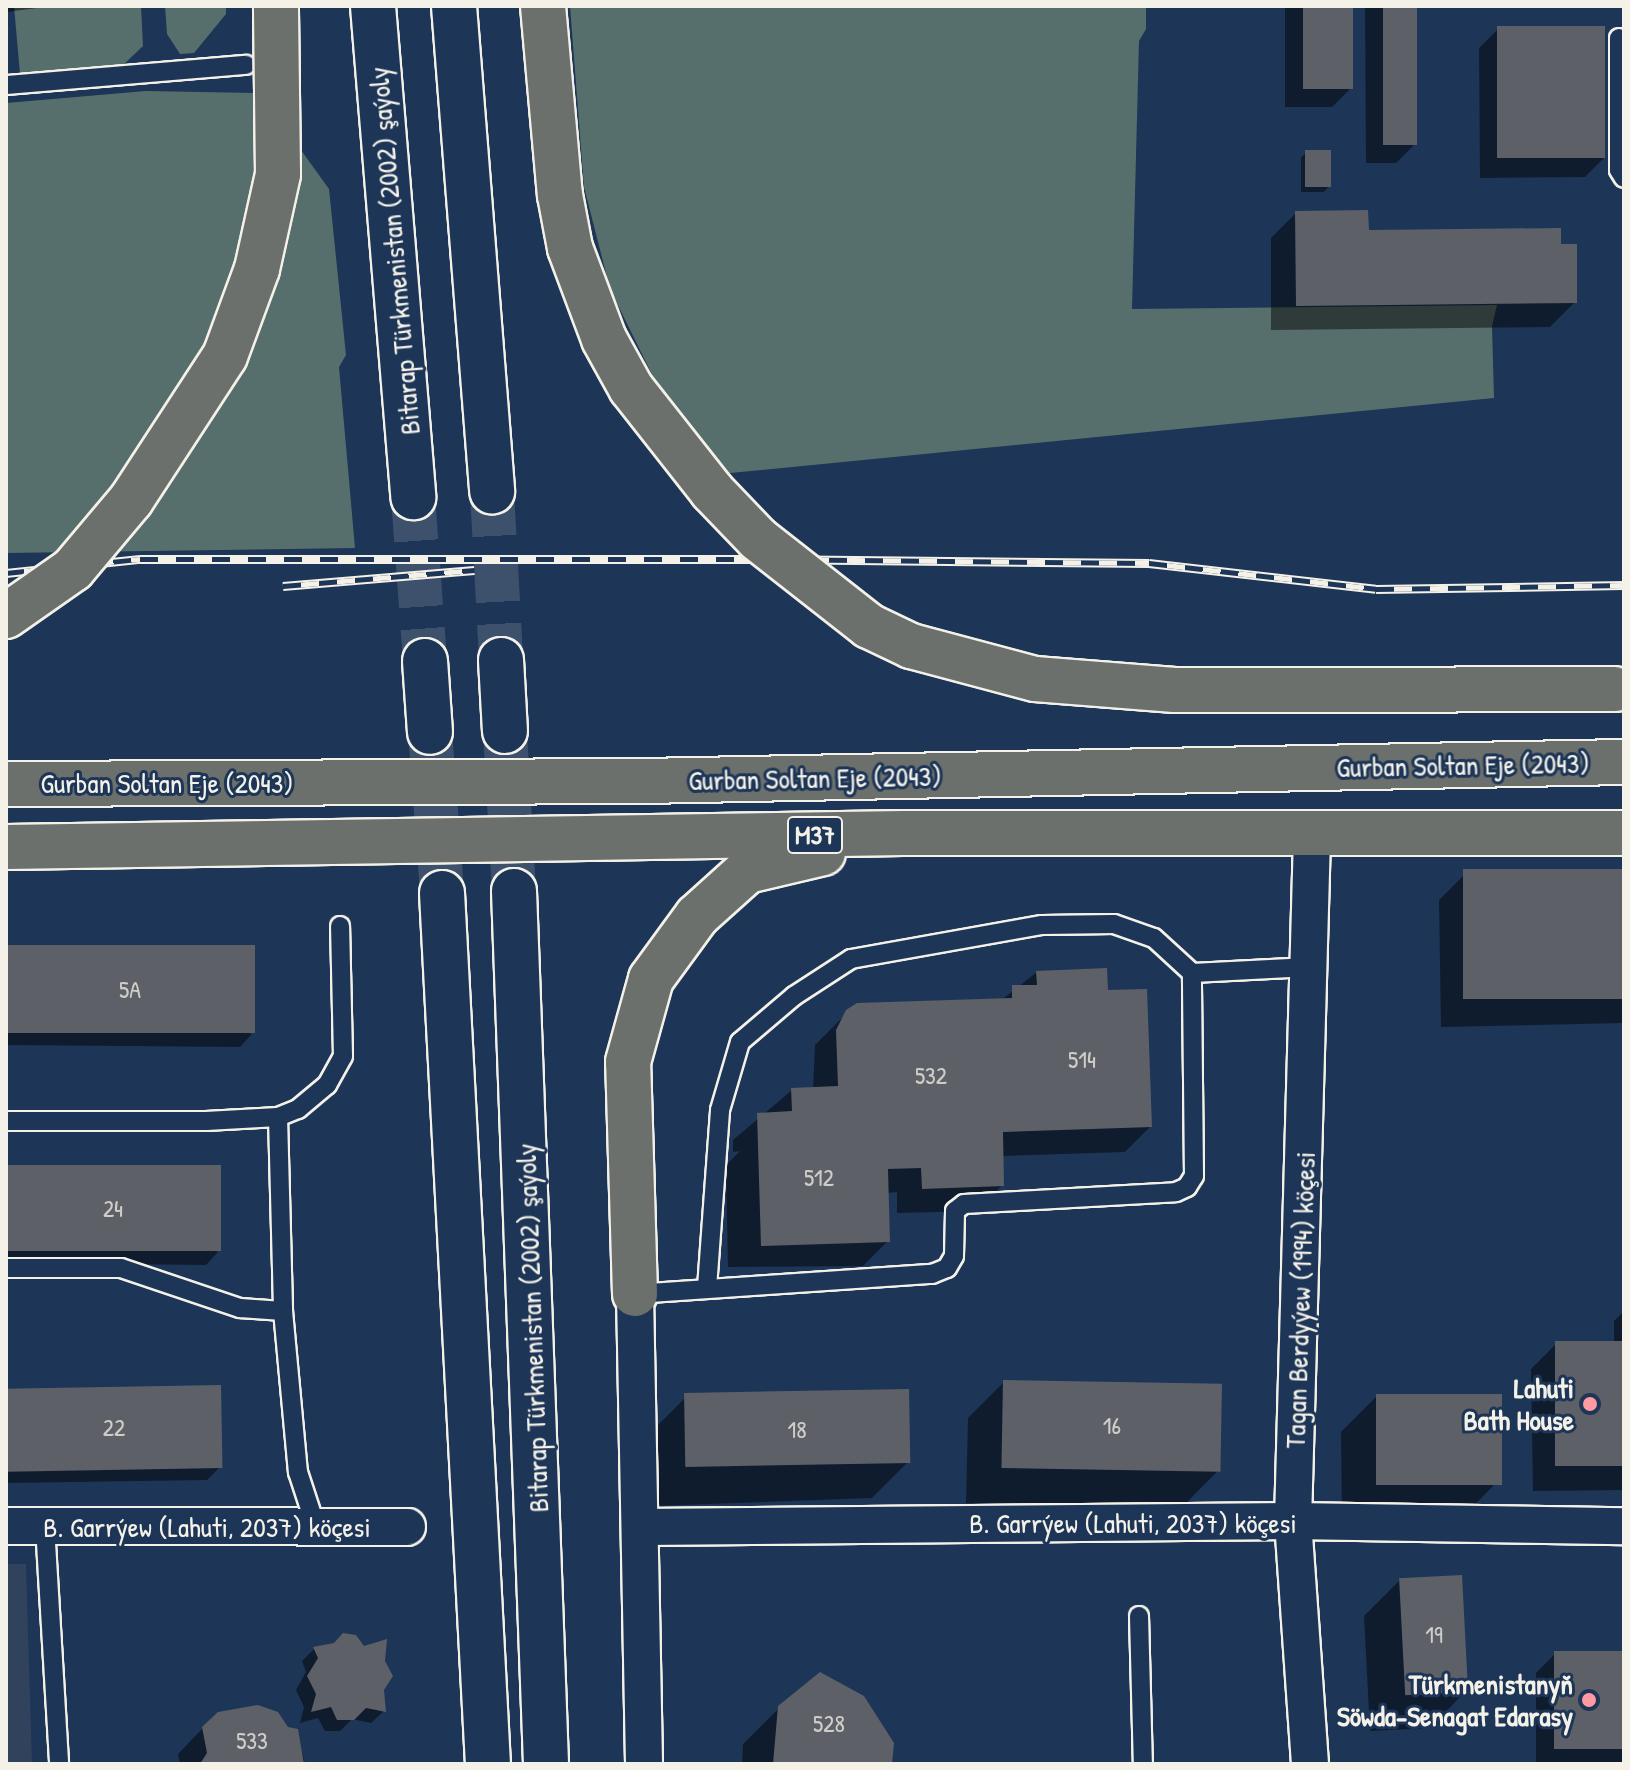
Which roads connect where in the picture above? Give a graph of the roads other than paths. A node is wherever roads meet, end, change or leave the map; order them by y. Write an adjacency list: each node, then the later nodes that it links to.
1 (276, 6): 11 (highway, bridge)
2 (373, 6): 10 (main road, Bitarap Türkmenistan (2002) şaýoly)
3 (454, 6): 9 (main road)
4 (543, 6): 14 (highway, bridge)
5 (1619, 38): 8 (lane)
6 (246, 65): 7 (lane)
7 (6, 85)
8 (1624, 178)
9 (492, 492)
10 (413, 497)
11 (6, 616)
12 (501, 660): 15 (main road)
13 (425, 661): 16 (main road)
14 (1619, 689)
15 (505, 731)
16 (430, 732)
17 (1624, 762): 18 (highway, Gurban Soltan Eje (2043) / M37)
18 (6, 784)
19 (903, 833): 21 (highway, Gurban Soltan Eje (2043) / M37); 22 (highway, Gurban Soltan Eje (2043) / M37); 32 (highway)
20 (1624, 833): 21 (highway, Gurban Soltan Eje (2043) / M37)
21 (1312, 836): 26 (street, Tagan Berdyýew (1994) köçesi)
22 (6, 847)
23 (514, 891): 44 (main road, Bitarap Türkmenistan (2002) şaýoly)
24 (442, 893): 43 (main road)
25 (340, 926): 28 (lane)
26 (1310, 967): 27 (lane); 34 (street, Tagan Berdyýew (1994) köçesi)
27 (1192, 973): 31 (lane); 31 (lane)
28 (278, 1117): 29 (lane); 33 (lane)
29 (6, 1121)
30 (6, 1268): 33 (lane)
31 (707, 1288): 32 (lane)
32 (635, 1294): 40 (street)
33 (283, 1311): 38 (lane)
34 (1293, 1521): 37 (street, B. Garrýew (Lahuti, 2037) köçesi); 40 (street, B. Garrýew (Lahuti, 2037) köçesi); 47 (street, Tagan Berdyýew (1994) köçesi)
35 (6, 1526): 36 (street, B. Garrýew (Lahuti, 2037) köçesi)
36 (45, 1526): 38 (street, B. Garrýew (Lahuti, 2037) köçesi); 42 (lane)
37 (1624, 1526)
38 (316, 1527): 39 (street, B. Garrýew (Lahuti, 2037) köçesi)
39 (407, 1527)
40 (643, 1527): 45 (street)
41 (1139, 1616): 46 (lane)
42 (59, 1764)
43 (488, 1764)
44 (546, 1764)
45 (644, 1764)
46 (1143, 1764)
47 (1310, 1764)

